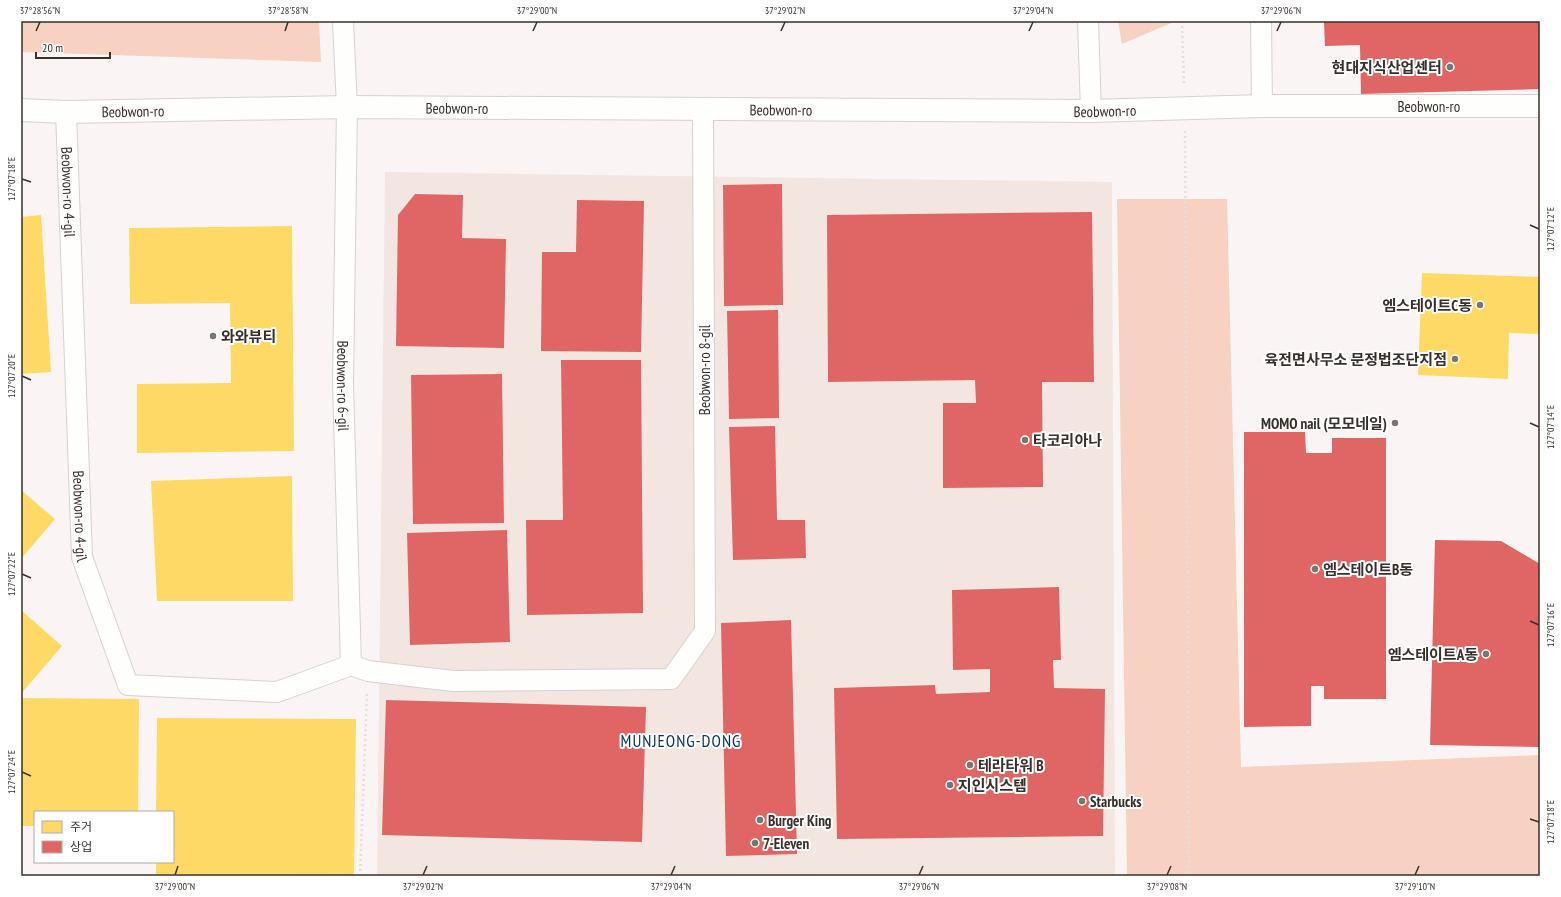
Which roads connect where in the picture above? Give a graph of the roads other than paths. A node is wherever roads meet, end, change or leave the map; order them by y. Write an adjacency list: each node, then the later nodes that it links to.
1 (343, 21): 6 (street, Beobwon-ro 6-gil)
2 (1088, 21): 9 (street)
3 (1261, 21): 4 (street)
4 (1262, 106): 5 (street, Beobwon-ro); 9 (street, Beobwon-ro)
5 (1540, 106)
6 (347, 107): 8 (street, Beobwon-ro); 10 (street, Beobwon-ro); 11 (street, Beobwon-ro 6-gil)
7 (21, 110): 10 (street, Beobwon-ro)
8 (703, 110): 9 (street, Beobwon-ro); 11 (street, Beobwon-ro 8-gil)
9 (1091, 111)
10 (66, 112): 11 (street, Beobwon-ro 4-gil)
11 (360, 668)

